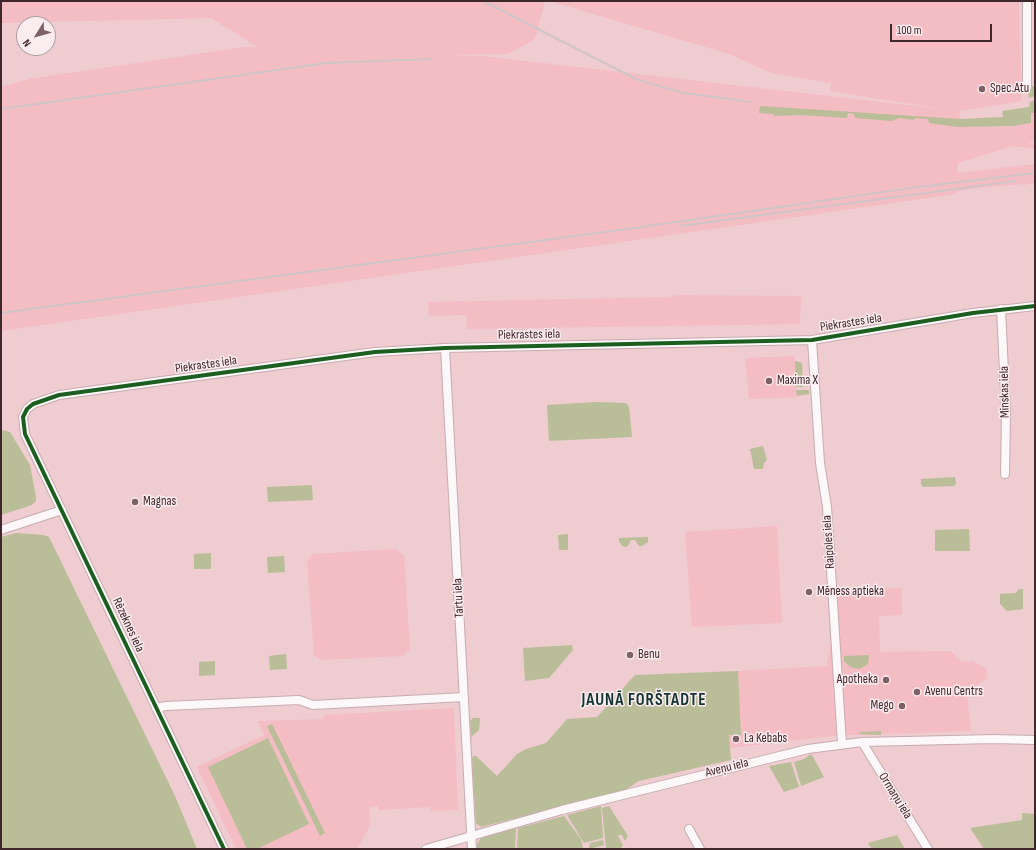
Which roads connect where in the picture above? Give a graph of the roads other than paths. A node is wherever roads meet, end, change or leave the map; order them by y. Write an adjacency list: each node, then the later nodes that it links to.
1 (1027, 1): 2 (street)
2 (1027, 87)
3 (1035, 306): 4 (street, Piekrastes iela)
4 (1001, 309): 5 (street, Piekrastes iela); 8 (street, Minskas iela)
5 (812, 340): 6 (street, Piekrastes iela); 15 (street, Raipoles iela)
6 (445, 348): 7 (street, Piekrastes iela); 11 (street, Tartu iela)
7 (27, 408): 9 (street, Rēzeknes iela)
8 (1005, 474)
9 (62, 510): 10 (street); 12 (street, Rēzeknes iela)
10 (1, 530)
11 (464, 697): 12 (street); 17 (street, Tartu iela)
12 (156, 708): 18 (street, Rēzeknes iela)
13 (1035, 740): 14 (street, Aveņu iela)
14 (862, 742): 15 (street, Aveņu iela); 22 (street, Ormaņu iela)
15 (842, 744): 17 (street, Aveņu iela)
16 (689, 829): 21 (street)
17 (471, 835): 19 (street, Aveņu iela); 20 (street, Tartu iela)
18 (224, 849)
19 (426, 849)
20 (472, 849)
21 (700, 849)
22 (928, 849)

